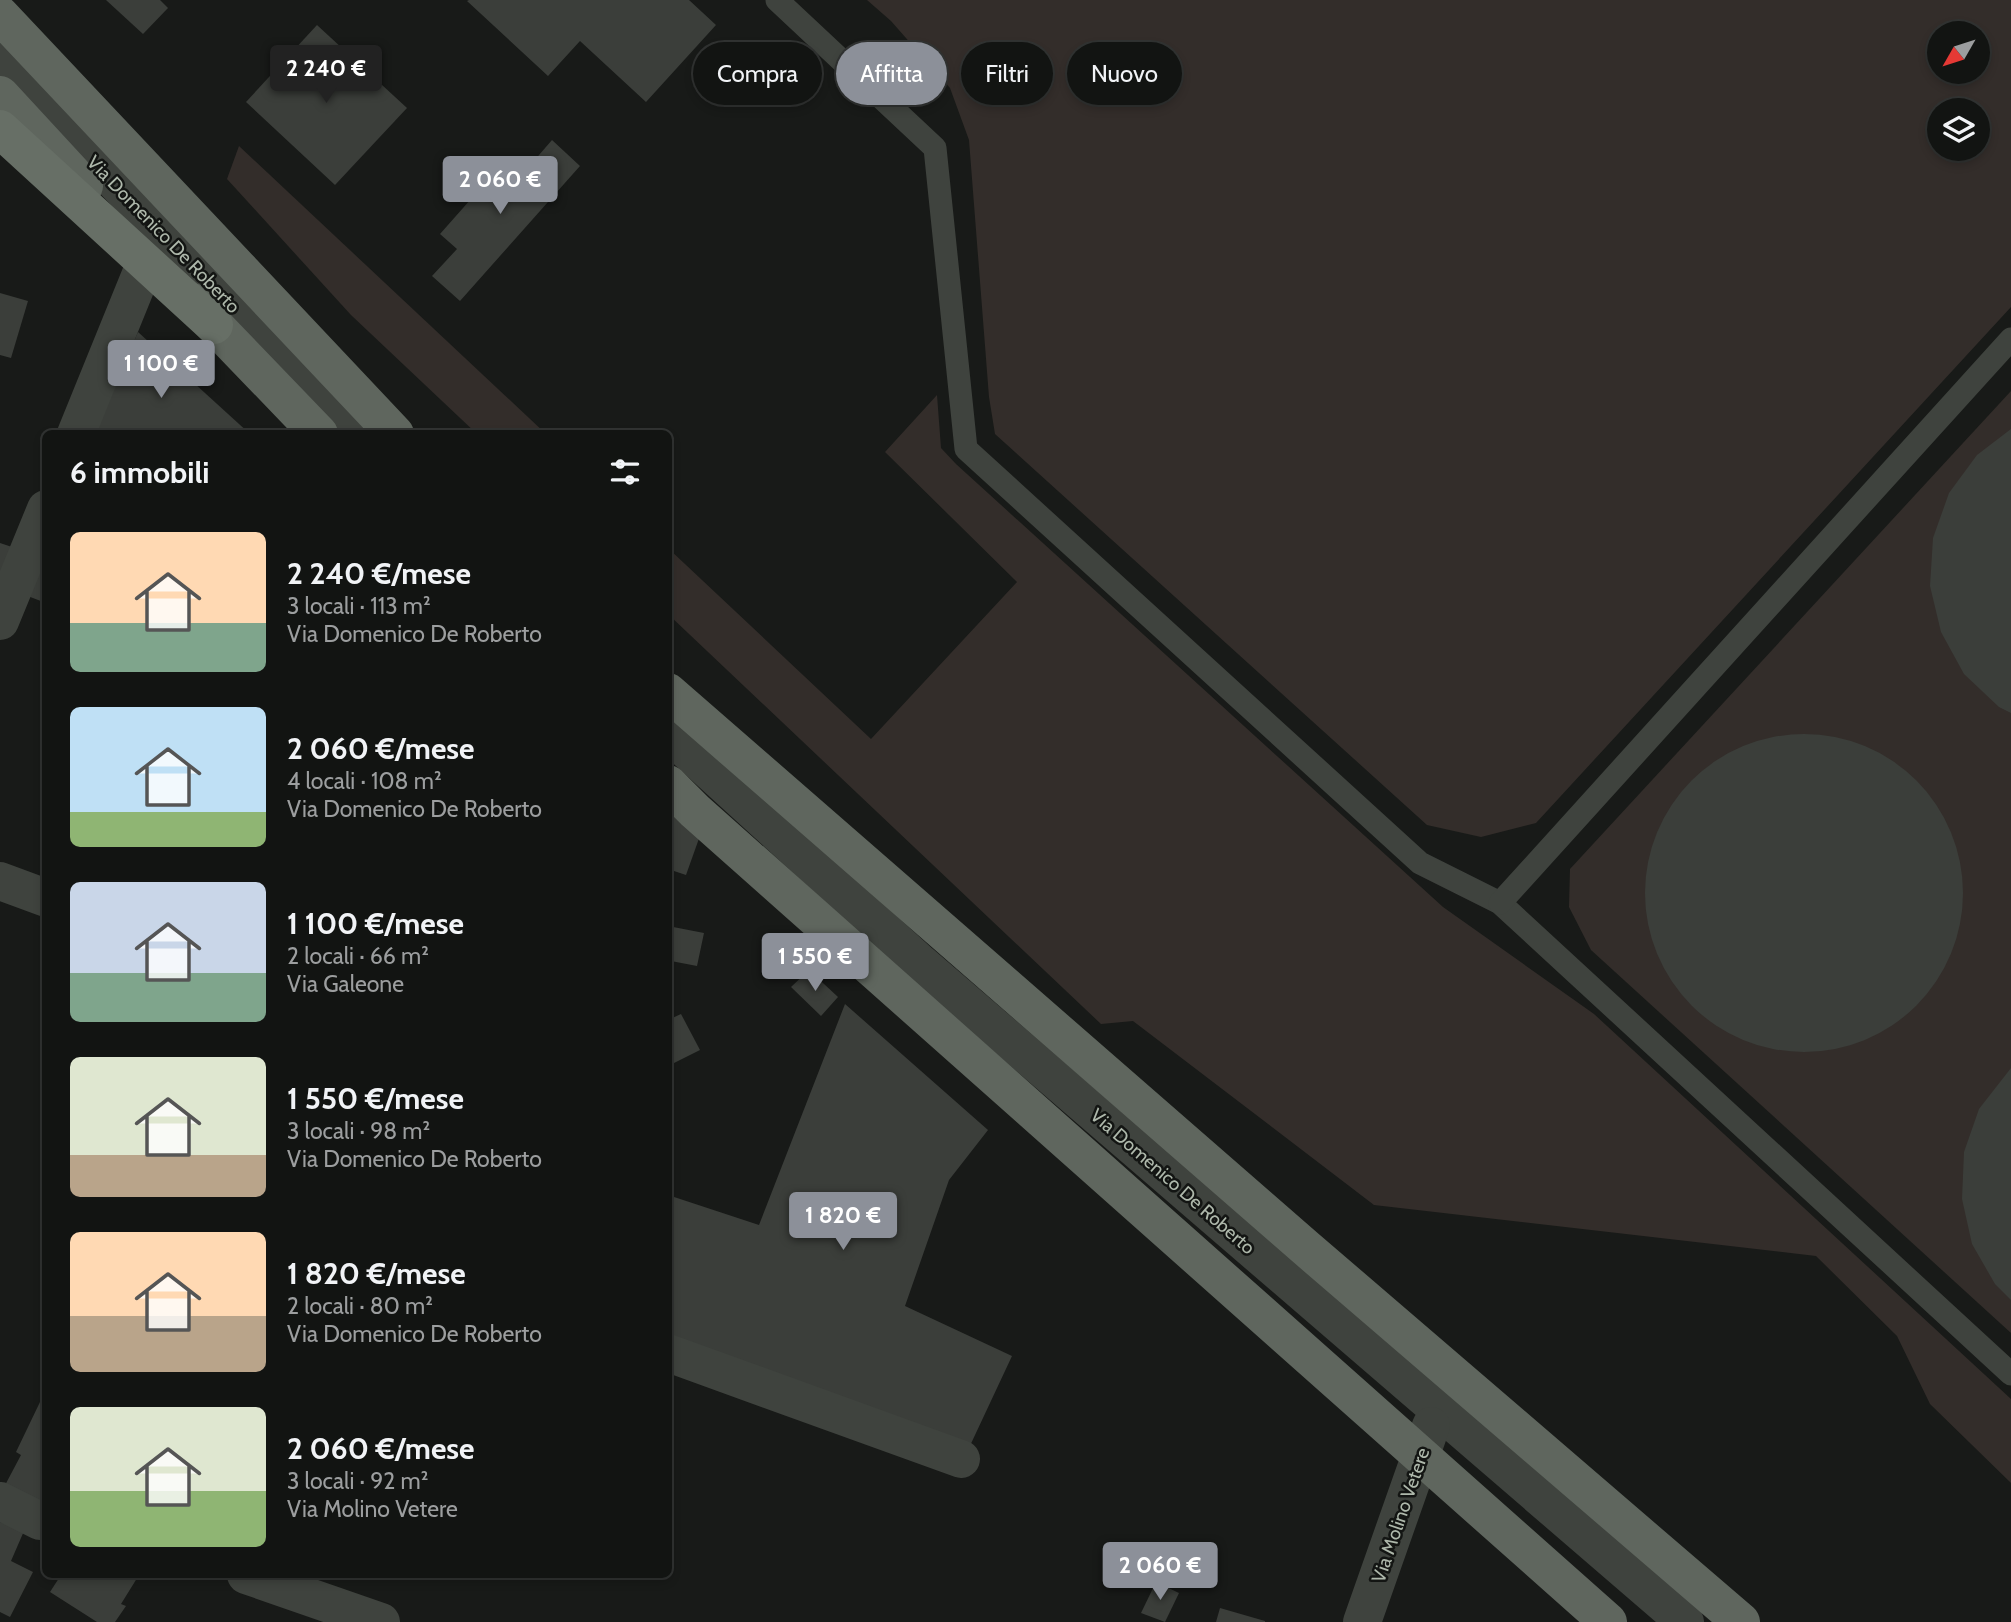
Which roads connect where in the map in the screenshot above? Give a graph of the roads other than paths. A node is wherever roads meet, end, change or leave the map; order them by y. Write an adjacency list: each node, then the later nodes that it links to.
1 (777, 0): 20 (lane)
2 (0, 15): 12 (highway)
3 (0, 61): 6 (street, Via Domenico De Roberto)
4 (0, 95): 7 (highway)
5 (0, 129): 7 (highway)
6 (159, 229): 9 (street); 11 (street, Via Domenico De Roberto)
7 (214, 325): 10 (highway)
8 (2011, 339): 20 (lane)
9 (78, 430)
10 (315, 430)
11 (357, 430)
12 (391, 430)
13 (42, 519): 14 (street)
14 (0, 621)
15 (672, 695): 32 (highway)
16 (672, 737): 23 (street, Via Domenico De Roberto)
17 (672, 788): 30 (highway)
18 (0, 881): 19 (street)
19 (42, 897)
20 (1500, 903): 22 (lane)
21 (672, 1354): 24 (street)
22 (2011, 1374)
23 (1437, 1409): 29 (street, Via Molino Vetere); 31 (street, Via Domenico De Roberto)
24 (961, 1459)
25 (0, 1501): 26 (street)
26 (42, 1521)
27 (255, 1578): 28 (street)
28 (381, 1622)
29 (1363, 1622)
30 (1608, 1622)
31 (1685, 1622)
32 (1741, 1622)

